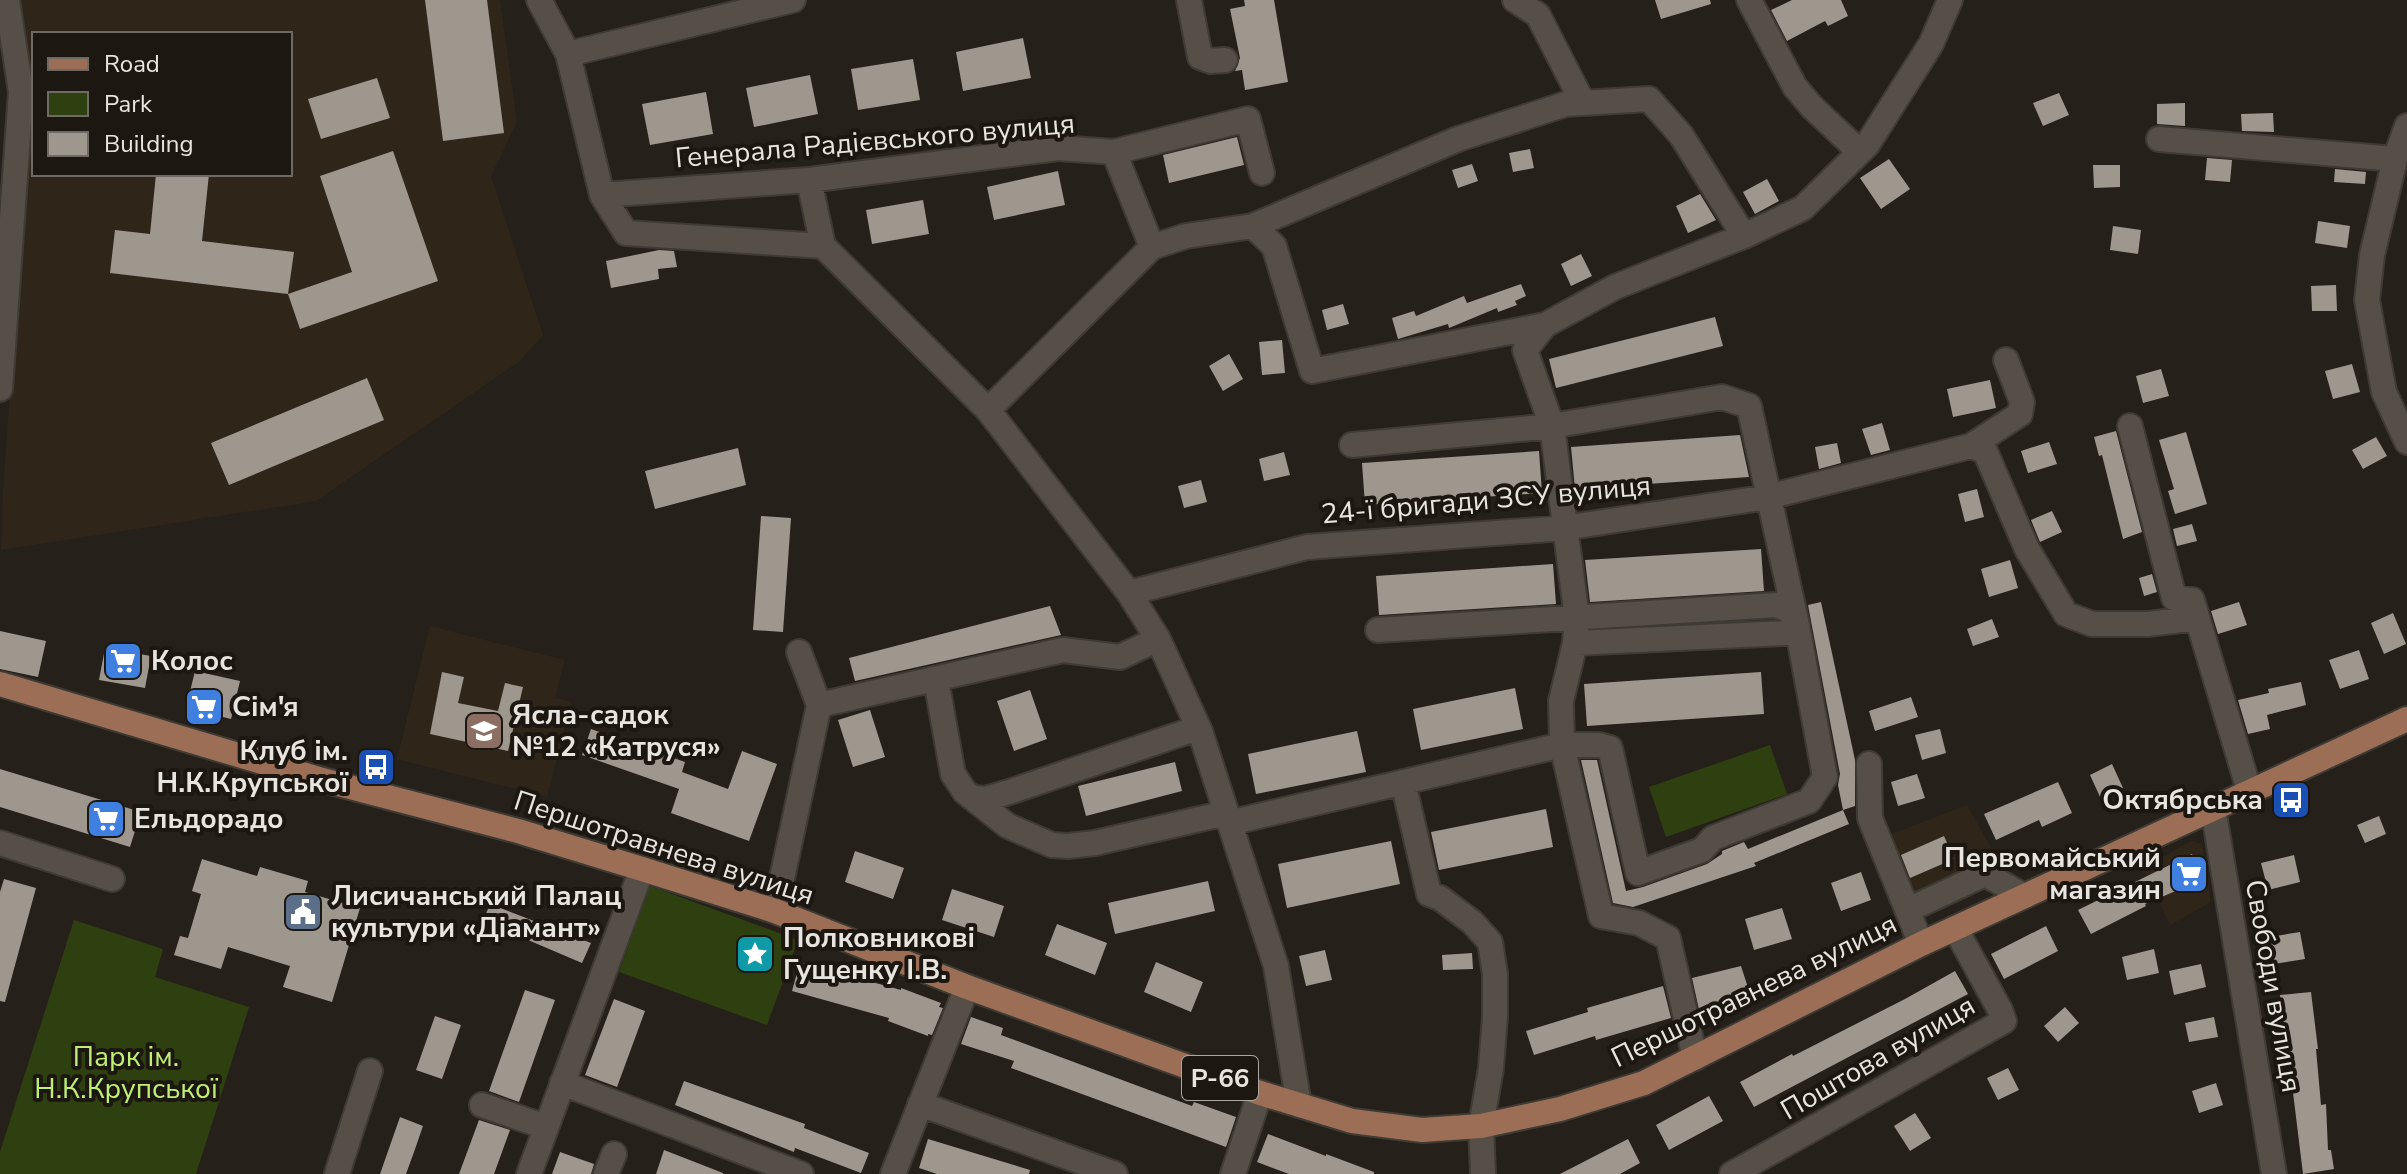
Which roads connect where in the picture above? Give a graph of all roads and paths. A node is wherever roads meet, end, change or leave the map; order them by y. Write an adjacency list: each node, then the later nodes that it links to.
1 (7, 0): 25 (street)
2 (539, 0): 8 (street)
3 (793, 0): 8 (street)
4 (1189, 0): 9 (street)
5 (1515, 0): 10 (street)
6 (1749, 0): 14 (street)
7 (1950, 0): 14 (street)
8 (568, 54): 18 (street)
9 (1225, 60)
10 (1583, 103): 19 (street); 20 (street)
11 (2407, 126): 15 (street)
12 (2159, 139): 15 (street)
13 (1114, 152): 16 (street); 17 (street, Генерала Радієвського вулиця); 22 (street, Генерала Радієвського вулиця)
14 (1860, 152): 20 (street)
15 (2395, 159): 29 (street)
16 (1262, 173)
17 (809, 180): 18 (street, Генерала Радієвського вулиця); 21 (street)
18 (602, 195): 21 (street)
19 (1253, 226): 22 (street); 23 (street)
20 (1744, 236): 23 (street)
21 (823, 246): 26 (street)
22 (1152, 247): 26 (street)
23 (1545, 325): 27 (street)
24 (2006, 360): 31 (street, 24-ї бригади ЗСУ вулиця)
25 (0, 389)
26 (988, 410): 34 (street)
27 (1552, 426): 30 (street); 32 (street); 33 (street)
28 (2130, 426): 37 (street)
29 (2407, 442)
30 (1352, 445)
31 (1971, 446): 32 (street, 24-ї бригади ЗСУ вулиця); 37 (street)
32 (1768, 497): 33 (street, 24-ї бригади ЗСУ вулиця); 36 (street)
33 (1564, 528): 34 (street, 24-ї бригади ЗСУ вулиця); 35 (street)
34 (1129, 593): 39 (street)
35 (1577, 618): 36 (street); 38 (street); 40 (street)
36 (1796, 618): 40 (street); 47 (street)
37 (2197, 618): 50 (street)
38 (1378, 630)
39 (1158, 639): 42 (street); 46 (street)
40 (1575, 643): 47 (street)
41 (799, 652): 44 (street)
42 (936, 680): 44 (street); 51 (street)
43 (0, 684): 55 (main road, Першотравнева вулиця / Р-66)
44 (819, 705): 59 (street)
45 (2407, 719): 50 (main road, Першотравнева вулиця / Р-66)
46 (1198, 728): 51 (street); 53 (street)
47 (1562, 745): 49 (street); 63 (street)
48 (1869, 764): 58 (street)
49 (1403, 782): 53 (street); 70 (street)
50 (2249, 790): 52 (main road, Першотравнева вулиця / Р-66)
51 (975, 798): 53 (street)
52 (2213, 808): 57 (main road, Першотравнева вулиця / Р-66); 80 (street, Свободи вулиця)
53 (1228, 818): 69 (street)
54 (0, 843): 56 (street)
55 (642, 869): 59 (main road, Першотравнева вулиця / Р-66); 65 (street)
56 (112, 879)
57 (2024, 896): 58 (street); 60 (main road, Першотравнева вулиця / Р-66)
58 (1908, 910): 61 (street)
59 (775, 911): 62 (main road, Першотравнева вулиця / Р-66)
60 (1955, 928): 61 (main road, Першотравнева вулиця / Р-66); 79 (street, Поштова вулиця)
61 (1921, 944): 63 (main road, Першотравнева вулиця / Р-66)
62 (967, 987): 66 (main road, Першотравнева вулиця / Р-66); 67 (street)
63 (1695, 1058): 70 (main road, Першотравнева вулиця / Р-66)
64 (370, 1071): 72 (street)
65 (562, 1083): 71 (street); 74 (street)
66 (1260, 1093): 69 (main road, Першотравнева вулиця / Р-66); 77 (street)
67 (920, 1104): 75 (street); 76 (street)
68 (482, 1105): 71 (street)
69 (1299, 1105): 70 (main road, Першотравнева вулиця / Р-66)
70 (1481, 1126): 78 (street)
71 (546, 1127): 73 (street)
72 (337, 1174)
73 (529, 1174)
74 (801, 1174)
75 (893, 1174)
76 (1115, 1174)
77 (1233, 1174)
78 (1483, 1174)
79 (1732, 1174)
80 (2274, 1174)

